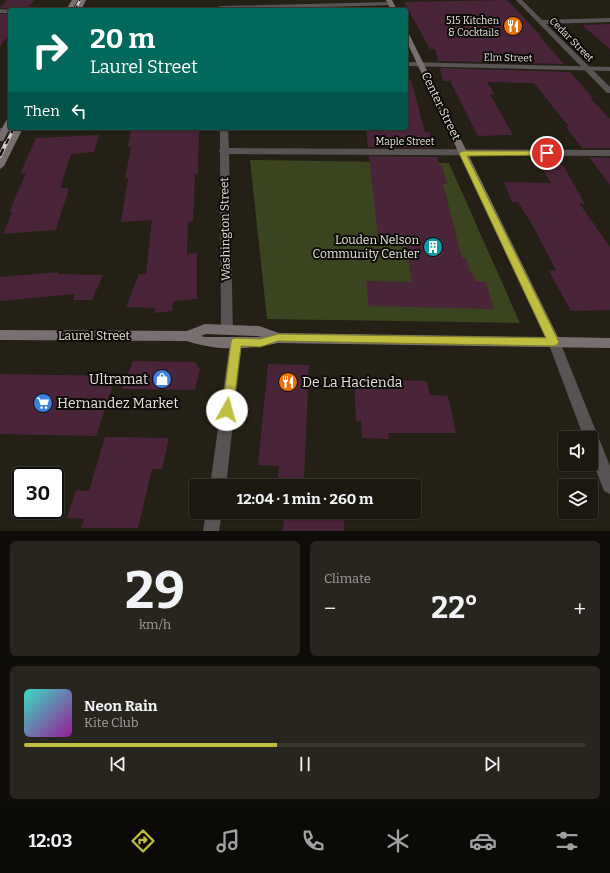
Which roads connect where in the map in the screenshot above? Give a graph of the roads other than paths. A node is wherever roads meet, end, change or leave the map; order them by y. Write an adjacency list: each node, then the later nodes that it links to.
1 (519, 0): 5 (street, Cedar Street)
2 (390, 2): 3 (street)
3 (244, 8)
4 (610, 20): 5 (street)
5 (541, 22): 9 (street, Cedar Street)
6 (408, 38): 8 (main road, Center Street)
7 (408, 64): 8 (street, Elm Street)
8 (420, 65): 9 (street, Elm Street); 17 (main road, Center Street)
9 (587, 68): 10 (street, Elm Street); 11 (street, Cedar Street)
10 (610, 69)
11 (610, 91)
12 (3, 130): 15 (main road)
13 (18, 130): 19 (main road)
14 (224, 130): 16 (street, Washington Street)
15 (0, 139)
16 (224, 151): 17 (street, Maple Street); 20 (street, Washington Street)
17 (463, 153): 18 (street, Maple Street); 25 (main road, Center Street)
18 (610, 153)
19 (0, 166)
20 (227, 330): 22 (main road, Laurel Street); 23 (main road, Laurel Street)
21 (0, 335): 22 (main road, Laurel Street)
22 (188, 336): 24 (main road, Laurel Street)
23 (278, 338): 24 (main road, Laurel Street); 25 (main road, Laurel Street)
24 (236, 342): 27 (street)
25 (554, 342): 26 (main road, Laurel Street); 28 (street, Center Street)
26 (610, 343)
27 (219, 479)
28 (610, 486)
29 (213, 519): 30 (street)
30 (211, 531)

